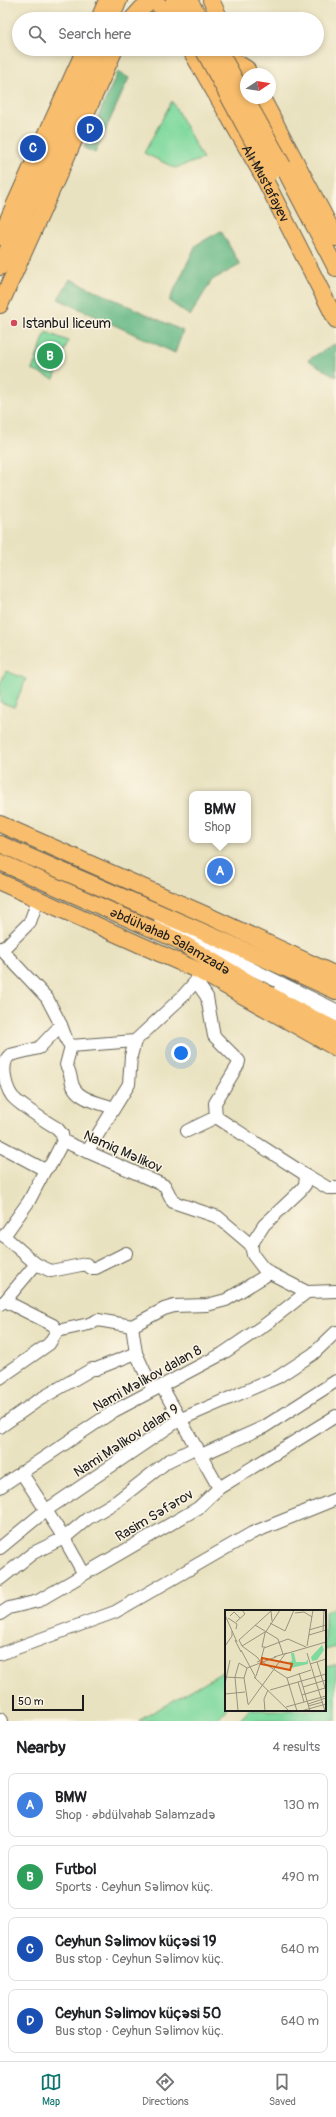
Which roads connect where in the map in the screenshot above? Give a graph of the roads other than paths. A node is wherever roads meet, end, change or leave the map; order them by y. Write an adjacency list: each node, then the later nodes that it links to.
1 (107, 0): 8 (main road)
2 (119, 0): 9 (main road)
3 (154, 0): 10 (main road); 11 (main road)
4 (174, 0): 12 (main road)
5 (189, 0): 13 (main road)
6 (196, 0): 14 (main road)
7 (211, 0): 15 (main road)
8 (102, 12)
9 (114, 12)
10 (138, 12)
11 (165, 12)
12 (182, 12)
13 (196, 12)
14 (202, 12)
15 (217, 12)
16 (83, 56): 30 (main road)
17 (106, 56): 32 (main road)
18 (107, 56): 35 (main road)
19 (194, 56): 26 (main road, Alı Mustafayev)
20 (207, 56): 29 (main road, bridge)
21 (226, 56): 25 (main road, bridge)
22 (238, 56): 23 (main road)
23 (242, 68)
24 (240, 70): 26 (main road)
25 (240, 70)
26 (214, 90): 36 (main road, Alı Mustafayev)
27 (254, 104): 29 (main road, bridge)
28 (265, 104): 31 (main road)
29 (276, 169): 33 (main road, Alı Mustafayev); 34 (main road, Alı Mustafayev)
30 (0, 237)
31 (336, 238)
32 (0, 268)
33 (336, 268)
34 (336, 299)
35 (0, 304)
36 (336, 320)
37 (0, 824): 40 (main road)
38 (0, 844): 43 (main road, Əbdülvahab Salamzadə)
39 (0, 862): 44 (main road, Əbdülvahab Salamzadə)
40 (94, 866): 43 (main road); 47 (main road)
41 (0, 882): 42 (main road, Əbdülvahab Salamzadə)
42 (38, 899): 45 (street); 48 (main road, Əbdülvahab Salamzadə)
43 (147, 909): 49 (main road, Əbdülvahab Salamzadə); 52 (street)
44 (178, 940): 46 (main road, Əbdülvahab Salamzadə); 53 (street)
45 (1, 948): 54 (street)
46 (217, 965): 50 (main road); 51 (main road, Əbdülvahab Salamzadə)
47 (336, 975)
48 (198, 976): 50 (main road); 55 (main road, Əbdülvahab Salamzadə); 57 (street); 61 (street)
49 (336, 991)
50 (257, 996): 51 (main road); 55 (main road)
51 (292, 1008): 56 (main road, Əbdülvahab Salamzadə)
52 (336, 1010)
53 (336, 1019)
54 (61, 1025): 58 (street); 63 (street)
55 (297, 1027): 59 (main road, Əbdülvahab Salamzadə)
56 (336, 1030)
57 (134, 1042): 58 (street); 60 (street)
58 (71, 1046): 60 (street)
59 (336, 1048)
60 (114, 1108): 65 (street)
61 (216, 1117): 62 (street); 67 (street)
62 (187, 1131)
63 (63, 1141): 65 (street, Namiq Məlikov); 66 (street, Namiq Məlikov)
64 (0, 1146): 66 (street)
65 (87, 1152): 70 (street, Namiq Məlikov)
66 (45, 1170): 69 (street, Namiq Məlikov)
67 (306, 1175): 68 (street); 70 (street)
68 (336, 1188)
69 (2, 1237): 72 (street, Namiq Məlikov)
70 (251, 1245): 73 (street, Namiq Məlikov)
71 (126, 1253): 72 (street)
72 (36, 1264): 76 (street)
73 (270, 1273): 74 (street, Namiq Məlikov); 77 (street)
74 (307, 1292): 75 (street, Namiq Məlikov); 83 (street, Nami Məlikov dalan 8)
75 (336, 1292)
76 (3, 1303): 78 (street)
77 (132, 1326): 78 (street); 80 (street)
78 (56, 1331): 81 (street)
79 (336, 1332): 85 (street, Nami Məlikov dalan 9)
80 (136, 1353): 83 (street); 86 (street)
81 (0, 1378)
82 (336, 1381): 87 (street)
83 (158, 1388): 85 (street); 88 (street, Nami Məlikov dalan 8)
84 (336, 1416): 90 (street, Rasim Səfərov)
85 (180, 1420): 87 (street); 92 (street, Nami Məlikov dalan 9)
86 (0, 1427)
87 (199, 1451): 90 (street); 93 (street)
88 (21, 1472): 89 (street, Nami Məlikov dalan 8); 92 (street)
89 (0, 1487)
90 (219, 1488): 95 (street, Rasim Səfərov)
91 (336, 1499): 98 (street)
92 (45, 1511): 93 (street); 94 (street, Nami Məlikov dalan 9)
93 (64, 1538): 95 (street); 96 (street)
94 (0, 1548)
95 (84, 1574): 97 (street, Rasim Səfərov)
96 (0, 1579)
97 (0, 1614)
98 (0, 1654)

